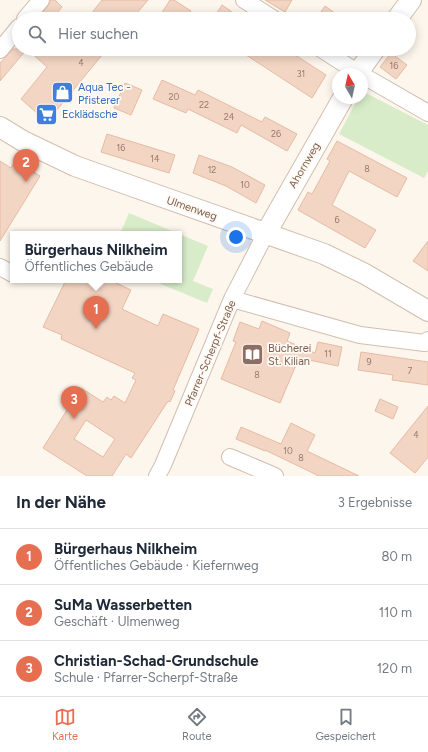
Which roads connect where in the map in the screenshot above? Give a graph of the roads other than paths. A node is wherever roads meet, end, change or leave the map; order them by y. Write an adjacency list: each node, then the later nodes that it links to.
1 (41, 0): 4 (street)
2 (244, 0): 5 (street)
3 (411, 0): 6 (street)
4 (32, 12)
5 (263, 12)
6 (402, 12)
7 (12, 35): 8 (street)
8 (0, 50)
9 (332, 56): 11 (street)
10 (371, 56): 12 (street)
11 (350, 68)
12 (363, 68)
13 (368, 79): 15 (street)
14 (340, 104): 17 (street, Ahornweg)
15 (428, 113)
16 (0, 126): 17 (street, Ulmenweg)
17 (266, 233): 20 (street, Pfarrer-Scherpf-Straße); 21 (street, Ulmenweg)
18 (0, 267): 19 (street)
19 (10, 272)
20 (232, 299): 22 (street); 24 (street, Pfarrer-Scherpf-Straße)
21 (428, 310)
22 (428, 340)
23 (230, 457): 25 (street)
24 (158, 476)
25 (275, 476)

